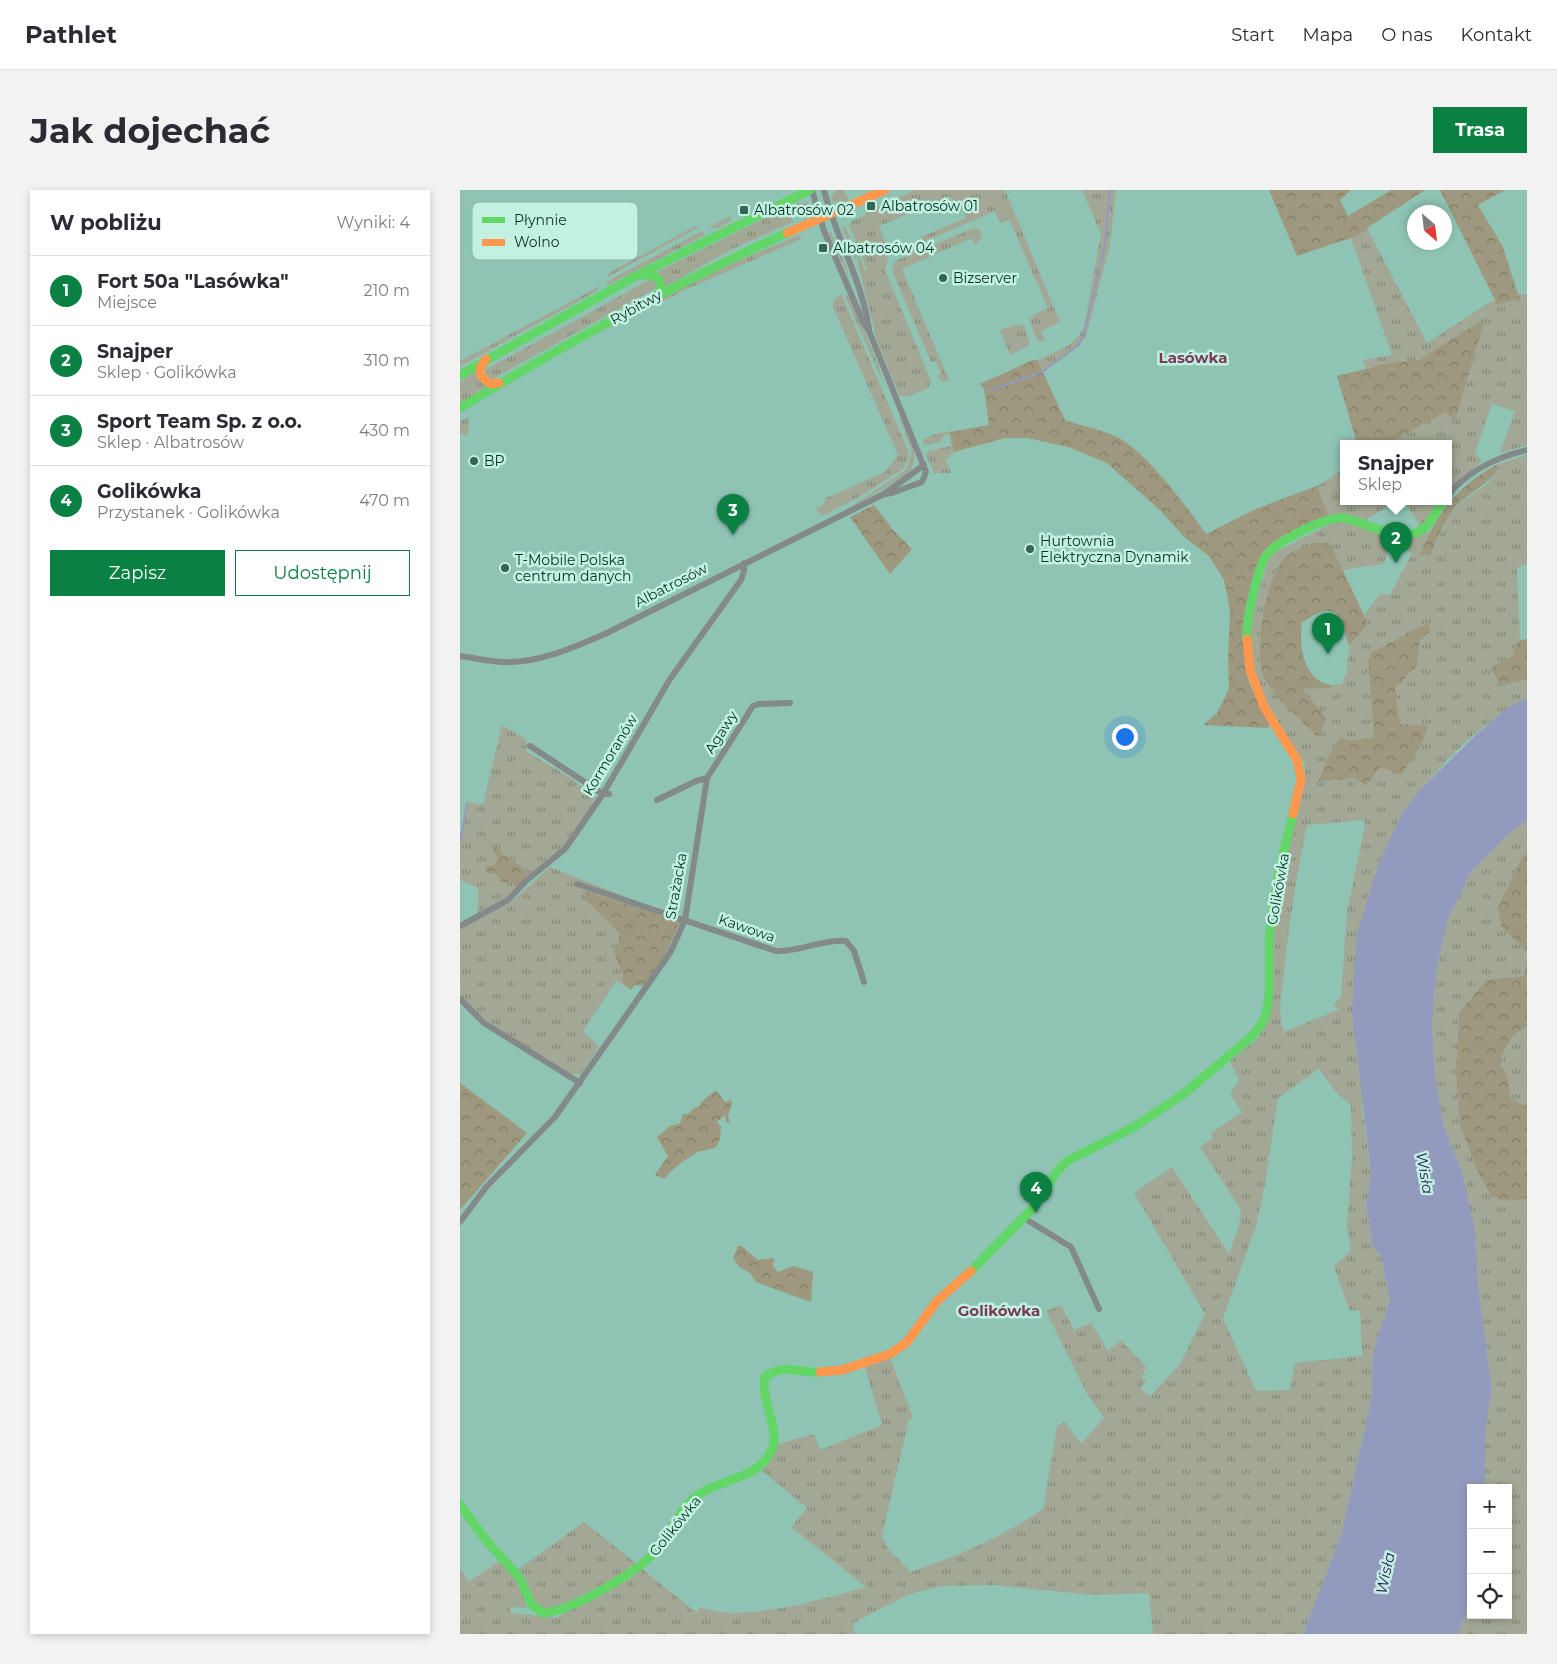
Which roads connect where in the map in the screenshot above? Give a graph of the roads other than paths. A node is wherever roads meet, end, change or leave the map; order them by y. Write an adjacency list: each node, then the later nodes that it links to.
1 (811, 190): 5 (street); 6 (street, Rybitwy)
2 (824, 190): 4 (street)
3 (885, 190): 4 (street, Rybitwy)
4 (830, 214): 5 (street, Rybitwy); 8 (street)
5 (819, 219): 7 (street, Rybitwy); 8 (street)
6 (634, 278): 7 (street); 9 (street, Rybitwy)
7 (655, 297): 11 (street, Rybitwy)
8 (869, 331): 14 (street)
9 (489, 357): 10 (street, Rybitwy); 11 (street)
10 (460, 374)
11 (502, 382): 12 (street, Rybitwy)
12 (460, 408)
13 (1527, 450): 15 (street)
14 (925, 469): 16 (street, Albatrosów); 16 (street, Albatrosów)
15 (1452, 492)
16 (884, 494): 18 (street, Albatrosów)
17 (1441, 505): 31 (street, Golikówka)
18 (744, 563): 19 (street, Albatrosów); 23 (street, Kormoranów)
19 (460, 656)
20 (790, 703): 22 (street, Agawy)
21 (530, 746): 23 (street)
22 (707, 778): 24 (street); 26 (street, Strażacka)
23 (606, 794): 27 (street, Kormoranów)
24 (657, 800)
25 (577, 884): 26 (street)
26 (685, 920): 28 (street, Kawowa); 30 (street, Strażacka)
27 (460, 926)
28 (864, 982)
29 (460, 999): 30 (street)
30 (580, 1083): 32 (street, Strażacka)
31 (1024, 1218): 33 (street); 34 (street, Golikówka)
32 (460, 1222)
33 (1099, 1309)
34 (460, 1504)

